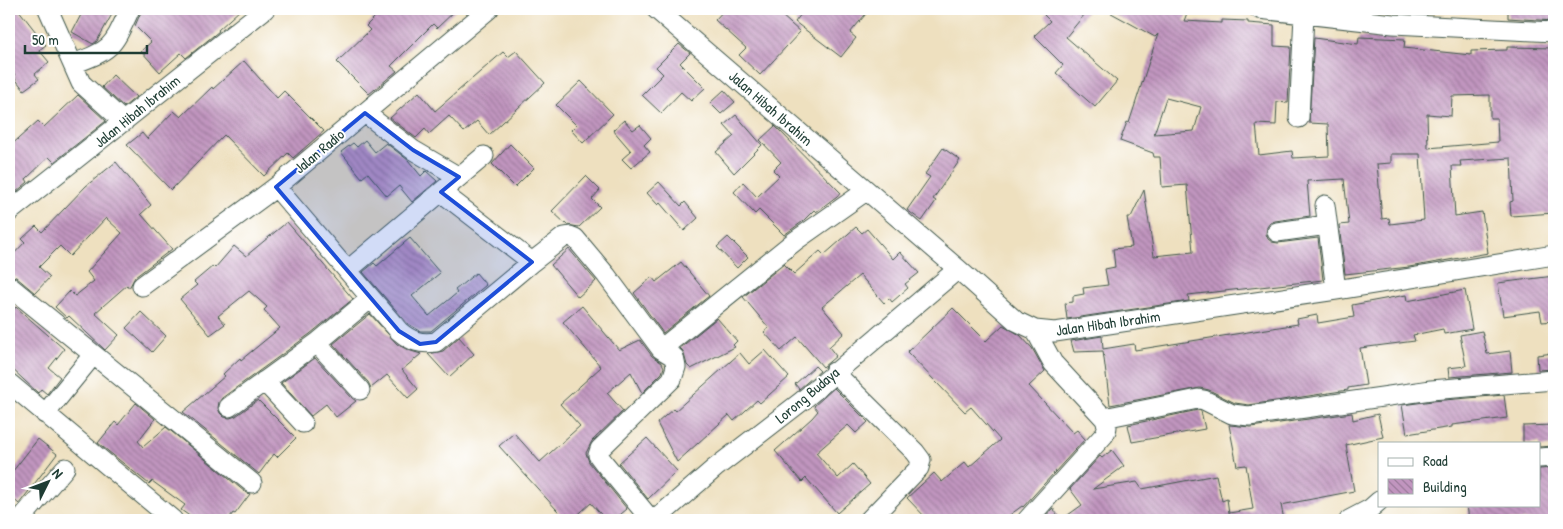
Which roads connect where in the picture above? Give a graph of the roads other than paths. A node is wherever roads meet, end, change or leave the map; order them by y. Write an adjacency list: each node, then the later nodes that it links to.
1 (48, 9): 10 (street)
2 (130, 9): 10 (street)
3 (265, 9): 13 (street, Jalan Hibah Ibrahim)
4 (489, 9): 11 (street, Jalan Radio)
5 (656, 9): 17 (street, Jalan Hibah Ibrahim)
6 (1259, 9): 7 (street)
7 (1304, 15): 8 (street); 12 (street)
8 (1393, 16): 9 (street)
9 (1554, 32)
10 (72, 64): 13 (street)
11 (366, 113): 15 (street); 16 (street, Jalan Radio)
12 (1299, 118)
13 (124, 122): 20 (street, Jalan Hibah Ibrahim)
14 (484, 156): 15 (street)
15 (459, 177): 18 (street)
16 (276, 187): 26 (street); 28 (street, Jalan Radio)
17 (866, 191): 25 (street, Jalan Hibah Ibrahim); 33 (street)
18 (441, 192): 24 (street); 26 (street)
19 (1325, 205): 21 (street)
20 (9, 212)
21 (1327, 225): 22 (street); 29 (street)
22 (1276, 232)
23 (1554, 255): 29 (street, Jalan Hibah Ibrahim)
24 (532, 262): 30 (street); 33 (street)
25 (958, 268): 31 (street, Jalan Hibah Ibrahim); 35 (street, Lorong Budaya)
26 (348, 270): 30 (street)
27 (9, 286): 34 (street)
28 (142, 286)
29 (1336, 290): 31 (street, Jalan Hibah Ibrahim)
30 (371, 298): 32 (street)
31 (1035, 330): 42 (street)
32 (317, 343): 37 (street); 39 (street)
33 (661, 349): 51 (street)
34 (93, 355): 41 (street); 47 (street)
35 (834, 372): 52 (street, Lorong Budaya); 53 (street)
36 (1554, 380): 42 (street)
37 (264, 381): 40 (street); 43 (street)
38 (9, 383): 41 (street)
39 (360, 390)
40 (229, 406)
41 (44, 414): 50 (street)
42 (1104, 418): 54 (street)
43 (303, 422)
44 (1554, 457): 45 (street)
45 (1540, 458)
46 (66, 468): 49 (street)
47 (252, 483)
48 (1378, 502): 55 (street)
49 (20, 520)
50 (173, 520)
51 (652, 520)
52 (655, 520)
53 (869, 520)
54 (1027, 520)
55 (1349, 520)

